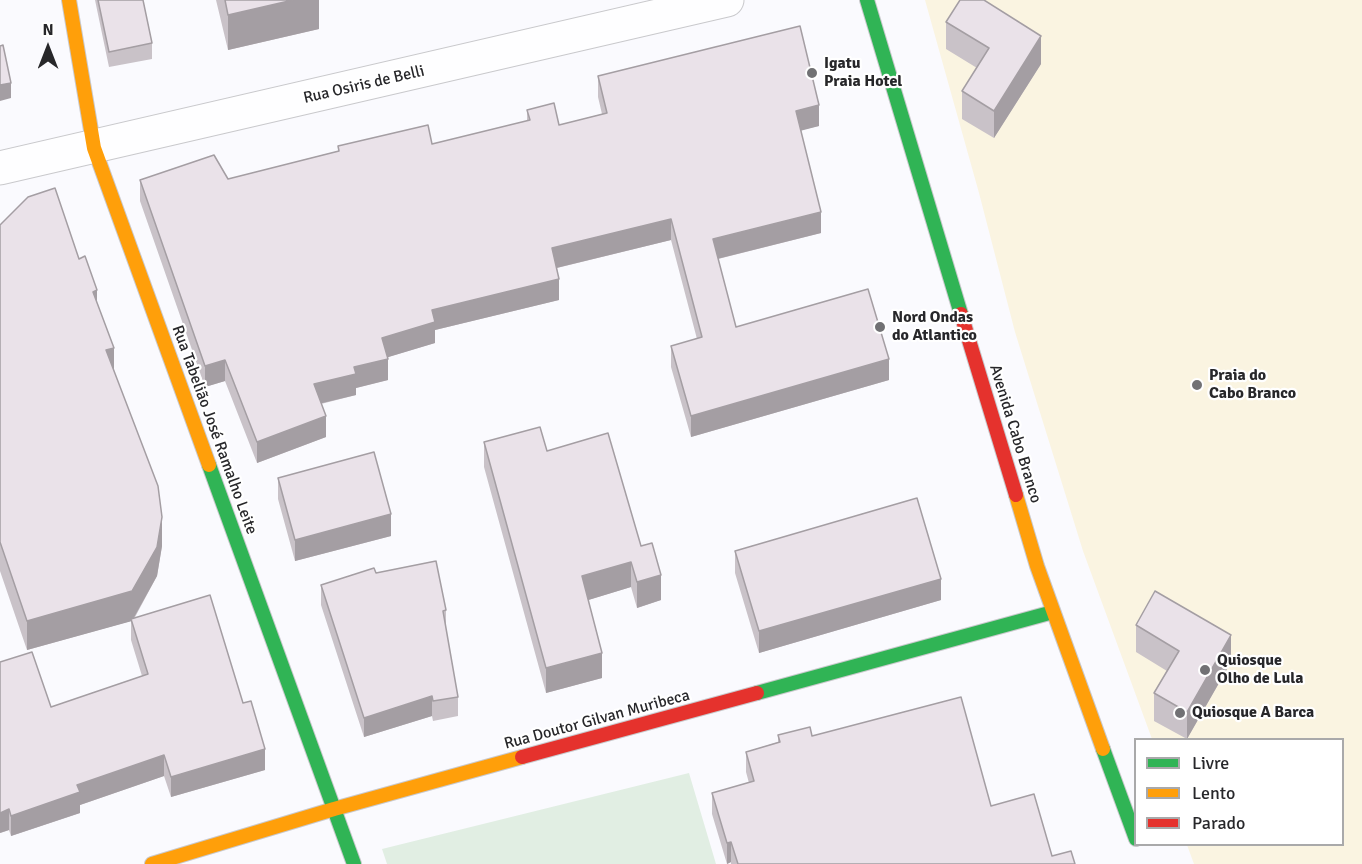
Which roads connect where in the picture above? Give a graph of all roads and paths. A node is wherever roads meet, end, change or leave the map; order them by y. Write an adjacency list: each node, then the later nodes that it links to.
1 (69, 0): 4 (street, Rua Tabelião José Ramalho Leite)
2 (727, 0): 4 (street, Rua Osiris de Belli)
3 (867, 0): 6 (street, Avenida Cabo Branco)
4 (94, 148): 5 (street, Rua Osiris de Belli); 7 (street, Rua Tabelião José Ramalho Leite)
5 (0, 168)
6 (1053, 612): 7 (street, Rua Doutor Gilvan Muribeca); 8 (street, Avenida Cabo Branco)
7 (334, 809): 9 (street, Rua Doutor Gilvan Muribeca); 10 (street, Rua Tabelião José Ramalho Leite)
8 (1134, 833)
9 (152, 864)
10 (354, 864)

